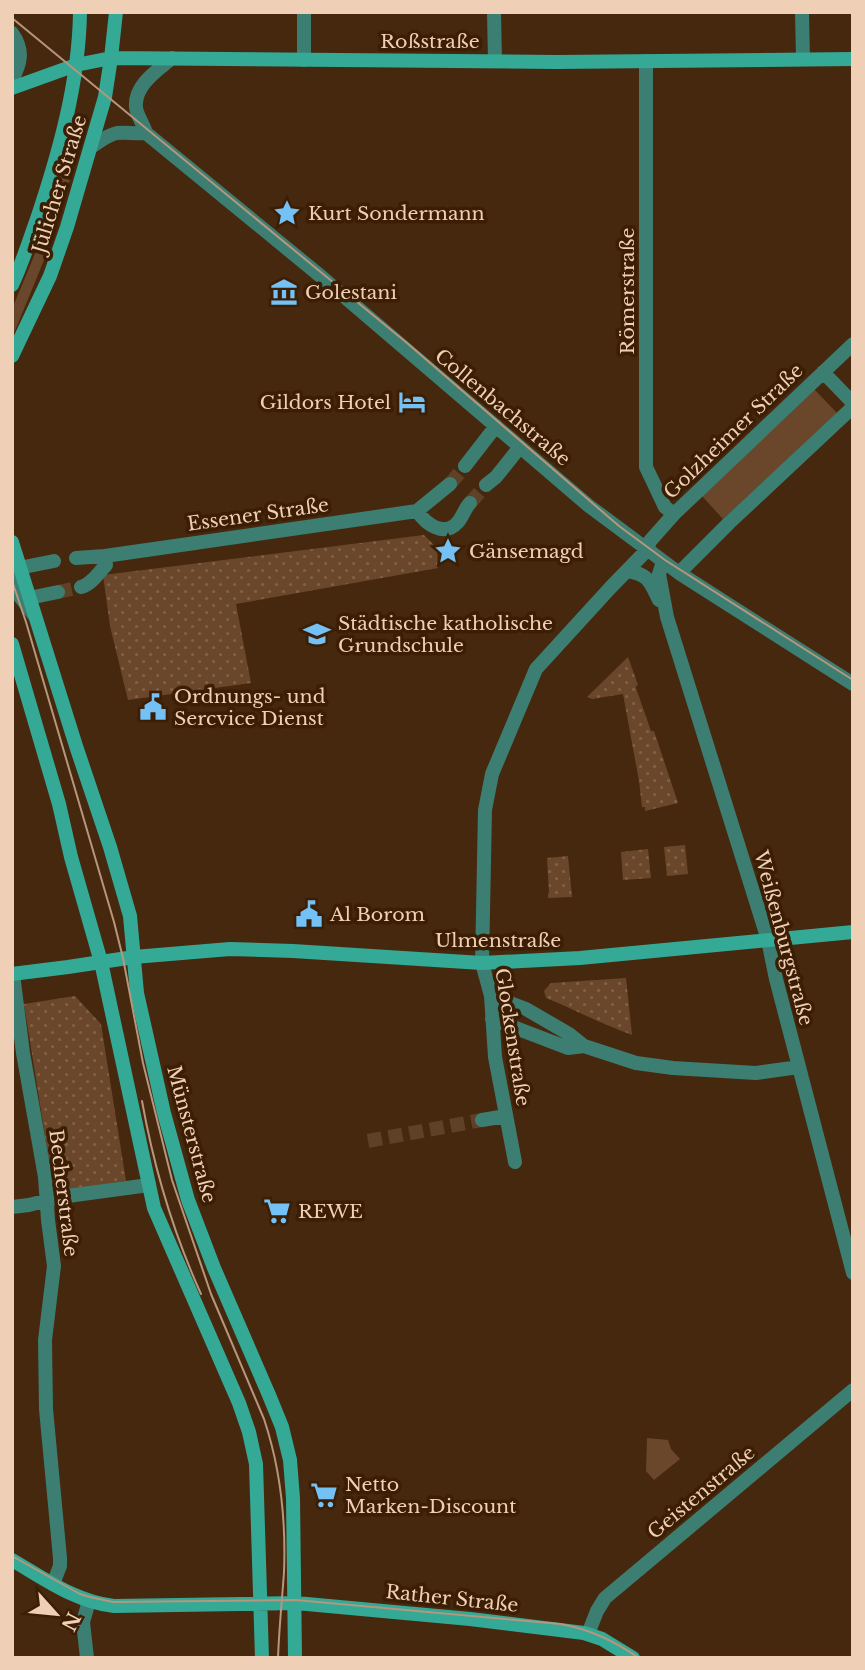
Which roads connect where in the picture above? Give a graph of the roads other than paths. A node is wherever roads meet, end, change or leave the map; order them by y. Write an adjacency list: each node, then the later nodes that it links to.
1 (80, 12): 14 (main road, Jülicher Straße)
2 (116, 12): 7 (main road, Jülicher Straße)
3 (304, 12): 11 (street)
4 (494, 12): 12 (street)
5 (802, 12): 10 (street)
6 (12, 33): 15 (street)
7 (111, 58): 8 (main road, Roßstraße); 14 (main road, Roßstraße); 18 (main road, Jülicher Straße)
8 (172, 58): 11 (main road, Roßstraße); 17 (street)
9 (853, 58): 10 (main road, Roßstraße)
10 (803, 59): 13 (main road, Roßstraße)
11 (304, 60): 12 (main road, Roßstraße)
12 (495, 61): 13 (main road, Roßstraße)
13 (646, 61): 31 (street, Römerstraße)
14 (76, 65): 16 (main road, Roßstraße); 19 (main road, Jülicher Straße)
15 (12, 80)
16 (12, 88)
17 (146, 133): 18 (street); 24 (street, Collenbachstraße)
18 (91, 147): 21 (main road, Jülicher Straße)
19 (12, 285)
20 (853, 344): 22 (street, Golzheimer Straße)
21 (12, 356)
22 (823, 372): 23 (street); 31 (street, Golzheimer Straße)
23 (853, 405): 40 (street)
24 (496, 426): 25 (street, Collenbachstraße); 26 (street)
25 (520, 447): 28 (street); 33 (street, Collenbachstraße)
26 (465, 466)
27 (450, 484): 30 (street)
28 (486, 485)
29 (470, 503): 30 (street)
30 (417, 511): 34 (street, Essener Straße)
31 (674, 514): 33 (street, Golzheimer Straße)
32 (12, 542): 38 (main road, Münsterstraße)
33 (647, 550): 37 (street, Collenbachstraße); 39 (street, Glockenstraße)
34 (105, 556): 35 (street, Essener Straße); 41 (street)
35 (76, 558)
36 (54, 561): 38 (street)
37 (663, 562): 40 (street, Collenbachstraße); 44 (street, Weißenburgstraße)
38 (16, 572): 43 (main road, Münsterstraße); 45 (street, Münsterstraße)
39 (627, 572): 44 (street, Weißenburgstraße); 52 (street, Glockenstraße)
40 (679, 573): 47 (street, Collenbachstraße)
41 (81, 587)
42 (58, 592): 43 (street)
43 (29, 598): 45 (main road, Münsterstraße)
44 (667, 617): 49 (street, Weißenburgstraße)
45 (37, 619): 50 (main road, Münsterstraße)
46 (12, 644): 51 (main road)
47 (853, 684)
48 (853, 932): 49 (main road, Ulmenstraße)
49 (768, 940): 52 (main road, Ulmenstraße); 57 (street, Weißenburgstraße)
50 (134, 957): 51 (main road, Ulmenstraße); 52 (main road, Ulmenstraße); 70 (main road, Münsterstraße)
51 (101, 962): 53 (main road, Ulmenstraße); 61 (main road)
52 (482, 963): 54 (street, Glockenstraße)
53 (13, 974): 62 (street, Becherstraße)
54 (491, 996): 55 (street, Glockenstraße); 56 (street)
55 (492, 1019): 56 (street); 58 (street, Glockenstraße)
56 (583, 1046): 57 (street)
57 (799, 1067): 64 (street, Weißenburgstraße)
58 (506, 1116): 59 (street); 60 (street, Glockenstraße)
59 (482, 1121)
60 (514, 1162)
61 (149, 1185): 62 (street); 69 (main road)
62 (47, 1201): 63 (street); 67 (street, Becherstraße)
63 (12, 1207)
64 (853, 1273)
65 (853, 1390): 71 (street, Geistenstraße)
66 (12, 1560): 67 (main road, Rather Straße)
67 (53, 1584): 68 (main road, Rather Straße)
68 (89, 1601): 69 (main road, Rather Straße); 72 (street)
69 (260, 1603): 70 (main road, Rather Straße); 73 (main road)
70 (296, 1603): 71 (main road, Rather Straße); 74 (main road, Münsterstraße)
71 (588, 1634): 75 (main road, Rather Straße)
72 (87, 1658)
73 (262, 1658)
74 (295, 1658)
75 (633, 1658)

